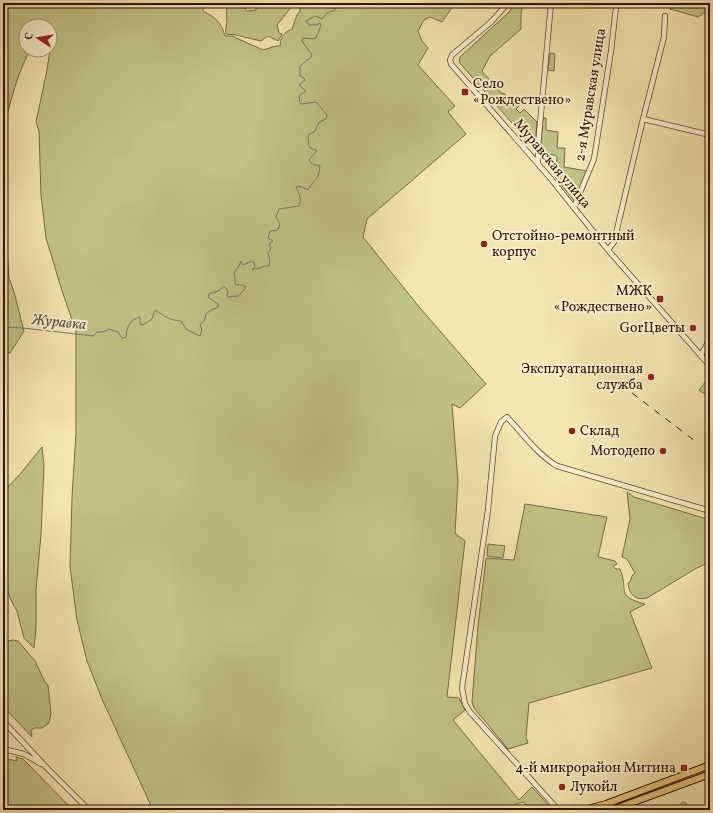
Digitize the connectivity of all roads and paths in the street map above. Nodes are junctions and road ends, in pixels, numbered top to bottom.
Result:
1 (508, 3) edge
2 (532, 3) edge
3 (616, 7) dead end
4 (666, 16) dead end
5 (643, 119) junction
6 (710, 135) edge
7 (539, 165) junction
8 (574, 207) junction
9 (608, 250) junction
10 (710, 335) edge
11 (701, 355) junction
12 (710, 366) edge
13 (710, 511) edge
14 (3, 721) edge
15 (23, 743) junction
16 (3, 749) edge
17 (18, 752) junction
18 (710, 765) edge
19 (47, 768) junction
20 (710, 774) edge
21 (89, 810) edge
22 (559, 810) edge
23 (586, 810) edge
24 (613, 810) edge

1 - 7 street, Муравская улица
2 - 7 street
3 - 8 street, 2-я Муравская улица
4 - 5 street
5 - 6 street
5 - 9 street
7 - 8 street, Муравская улица
8 - 9 street, Муравская улица
9 - 11 street, Муравская улица
10 - 11 street
11 - 12 street, Муравская улица
13 - 22 street
14 - 15 street
15 - 17 street
15 - 19 street
16 - 17 street
17 - 19 street
18 - 23 main road
19 - 21 street
20 - 24 main road

